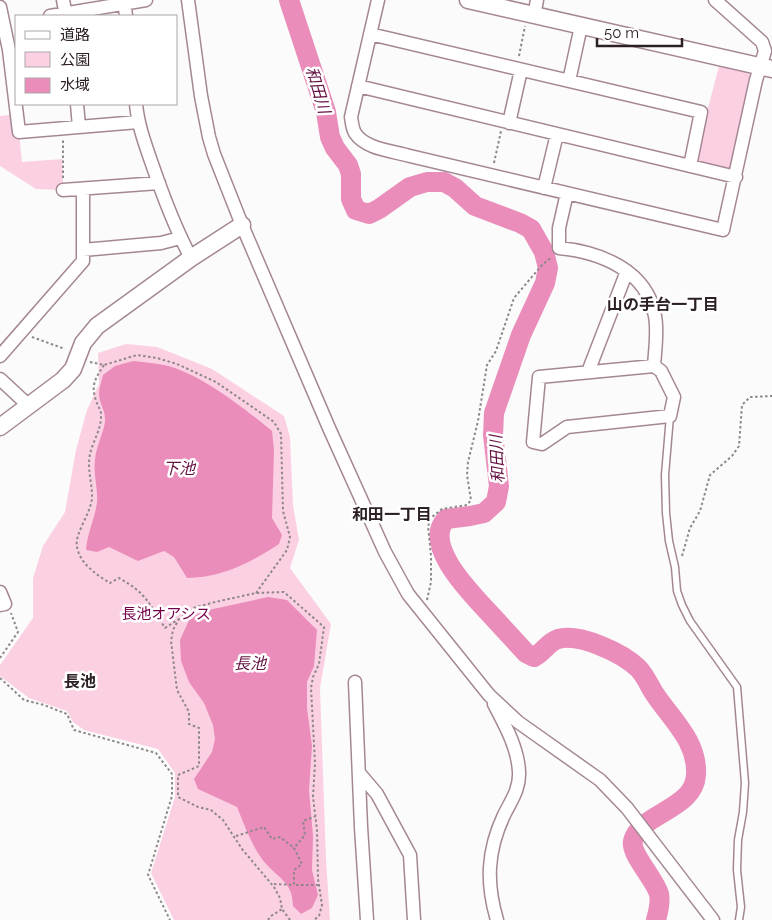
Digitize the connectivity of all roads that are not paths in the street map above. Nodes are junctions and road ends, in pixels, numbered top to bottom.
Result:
1 (63, 0) edge
2 (146, 0) edge
3 (188, 0) edge
4 (378, 0) edge
5 (468, 0) edge
6 (715, 0) edge
7 (125, 2) edge
8 (0, 7) edge
9 (533, 10) edge
10 (66, 15) edge
11 (126, 15) edge
12 (7, 24) edge
13 (581, 26) junction
14 (370, 34) junction
15 (766, 68) edge
16 (519, 69) junction
17 (569, 81) junction
18 (358, 86) junction
19 (15, 99) edge
20 (16, 105) edge
21 (77, 105) edge
22 (136, 105) edge
23 (138, 122) junction
24 (506, 122) junction
25 (79, 127) junction
26 (556, 134) junction
27 (690, 166) junction
28 (736, 177) junction
29 (159, 183) junction
30 (544, 188) junction
31 (63, 190) road end
32 (83, 190) junction
33 (567, 194) junction
34 (242, 225) junction
35 (180, 238) junction
36 (84, 250) junction
37 (191, 258) junction
38 (627, 271) junction
39 (0, 356) edge
40 (654, 366) junction
41 (588, 372) junction
42 (0, 379) edge
43 (29, 406) junction
44 (670, 416) junction
45 (0, 427) edge
46 (355, 682) dead end
47 (489, 695) junction
48 (360, 774) junction
49 (367, 920) edge
50 (414, 920) edge
51 (497, 920) edge
52 (712, 920) edge
53 (738, 920) edge

1 - 10 street
2 - 7 street
3 - 34 street
4 - 14 street
5 - 9 street
6 - 15 street
7 - 10 street
7 - 11 street
8 - 12 street
9 - 13 street
12 - 19 street
13 - 15 street
13 - 17 street
14 - 16 street
14 - 18 street
15 - 28 street
16 - 17 street
16 - 24 street
17 - 27 street
18 - 24 street
18 - 30 street
20 - 25 street
21 - 25 street
22 - 23 street
23 - 25 street
23 - 29 street
24 - 26 street
26 - 27 street
26 - 30 street
27 - 28 street
28 - 33 street
29 - 32 street
29 - 35 street
30 - 33 street
31 - 32 street
32 - 36 street
33 - 38 street
34 - 37 street
34 - 47 street
35 - 36 street
35 - 37 street
36 - 39 street
37 - 43 street
38 - 40 street
38 - 41 street
40 - 41 street
40 - 44 street
41 - 44 street
42 - 43 street
43 - 45 street
44 - 53 lane
46 - 48 street
47 - 51 street
47 - 52 street
48 - 49 street
48 - 50 street

